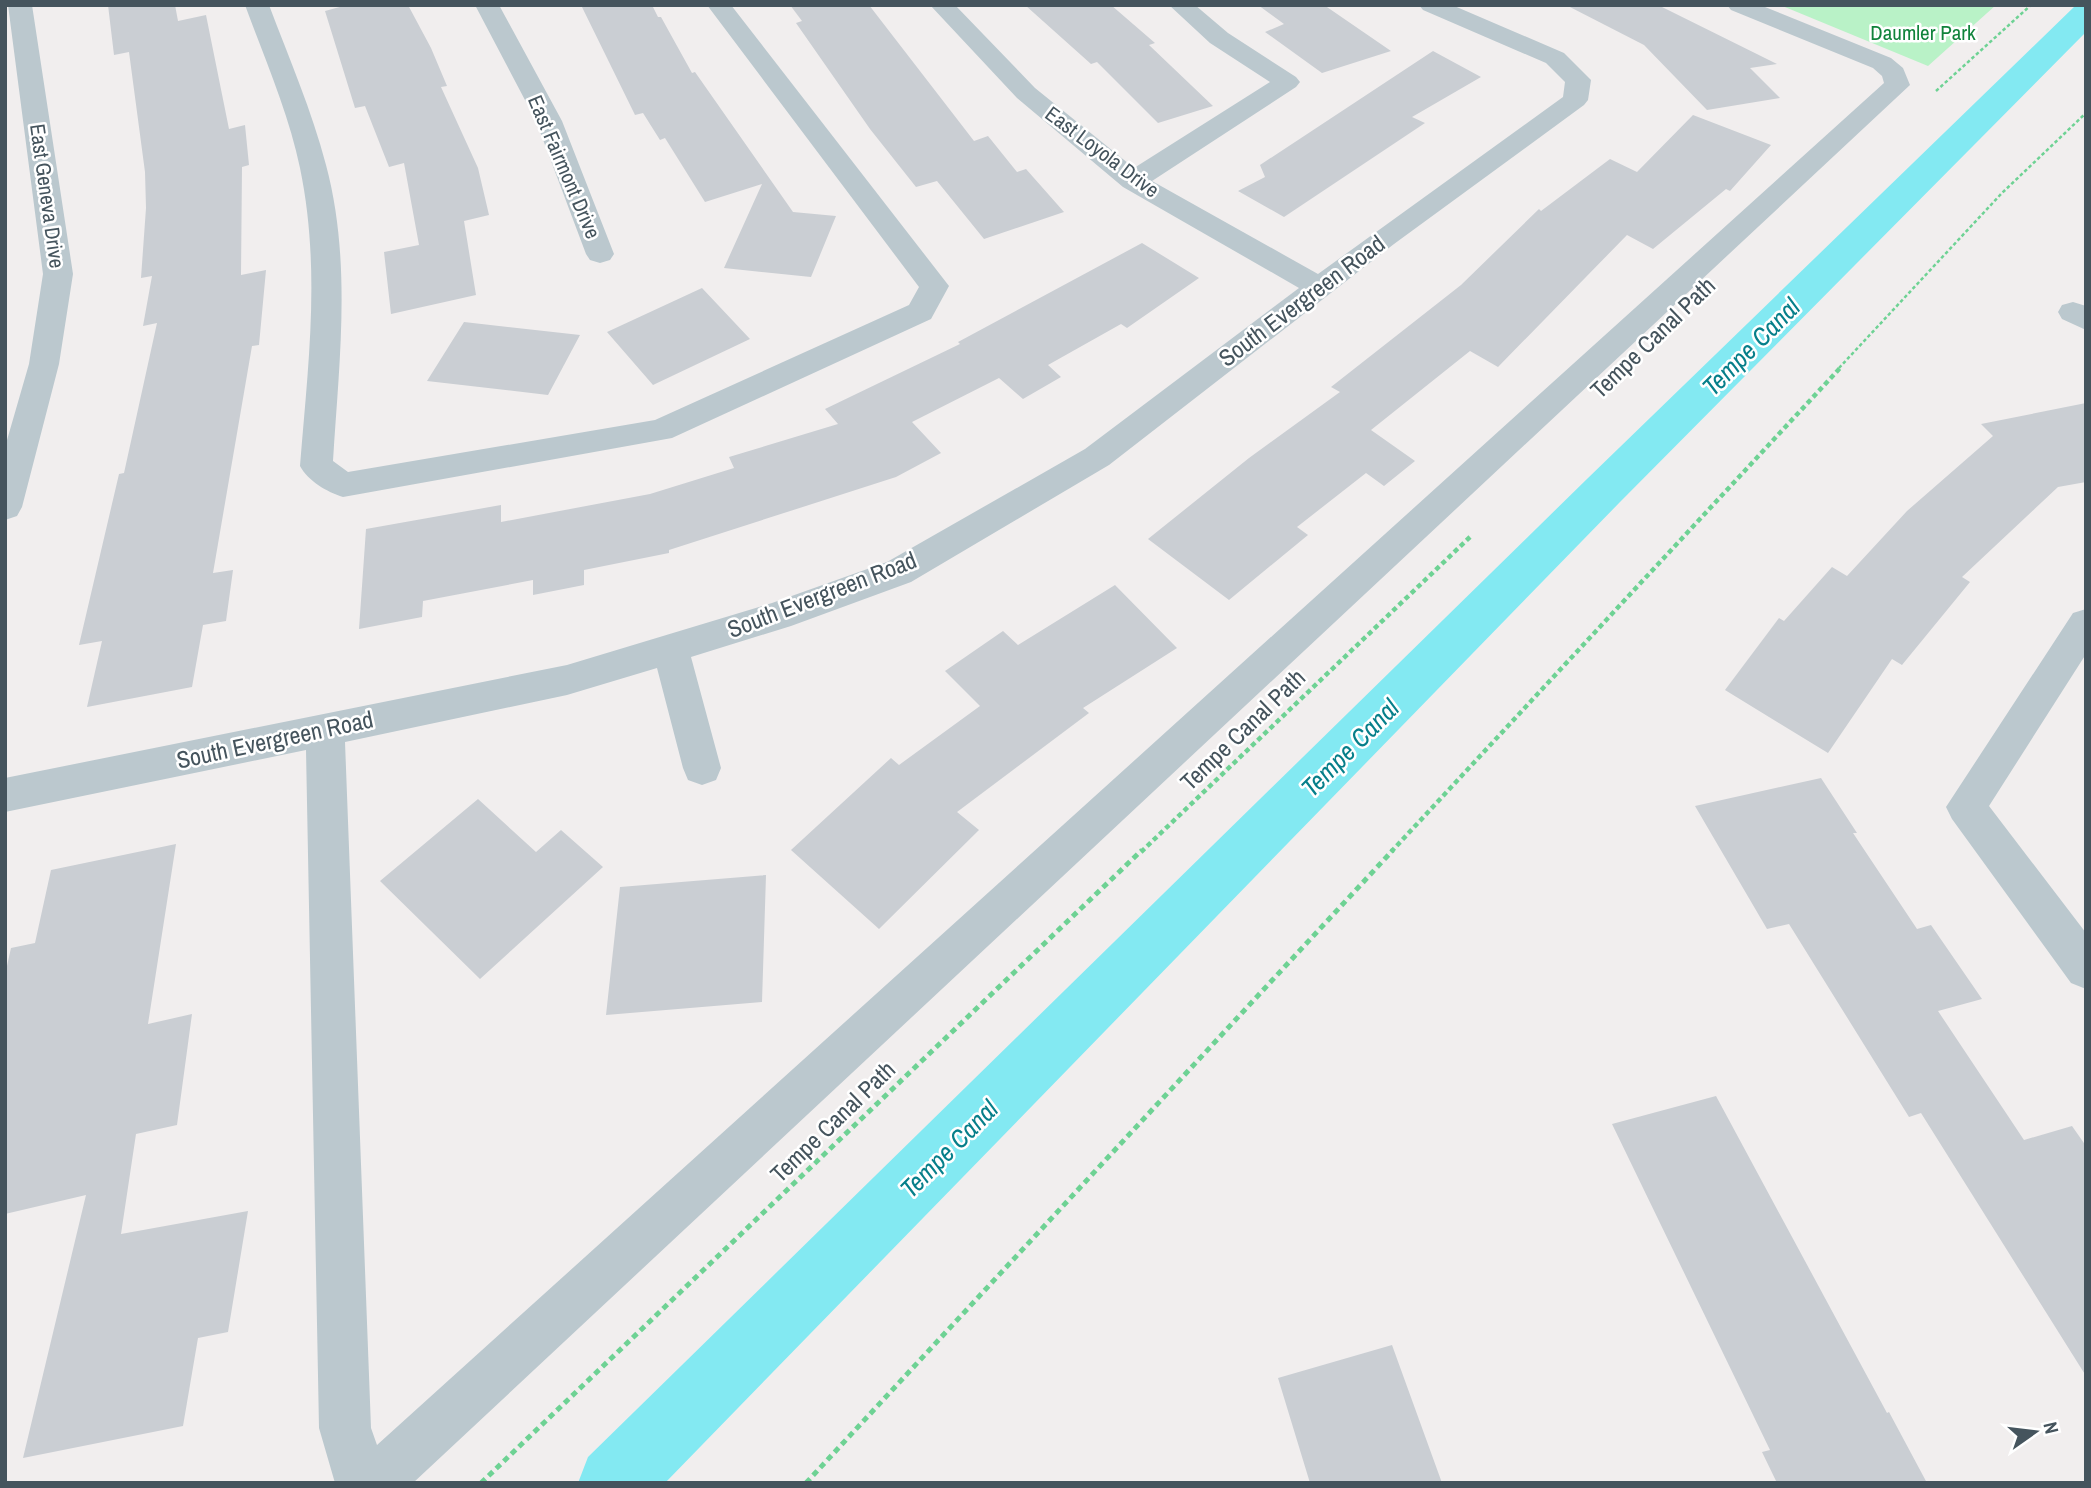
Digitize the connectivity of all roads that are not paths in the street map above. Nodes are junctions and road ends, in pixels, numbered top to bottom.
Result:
1 (20, 5) edge
2 (257, 5) edge
3 (487, 5) edge
4 (719, 5) edge
5 (942, 5) edge
6 (1181, 5) edge
7 (1430, 5) edge
8 (1739, 5) edge
9 (1133, 181) junction
10 (600, 254) dead end
11 (1321, 288) junction
12 (5, 507) edge
13 (2086, 623) edge
14 (670, 649) junction
15 (325, 730) junction
16 (702, 768) dead end
17 (5, 795) edge
18 (2086, 968) edge
19 (362, 1483) edge
20 (374, 1483) edge

1 - 12 street, East Geneva Drive
2 - 4 street
3 - 10 street, East Fairmont Drive
5 - 9 street, East Loyola Drive
6 - 9 street
7 - 11 street, South Evergreen Road
8 - 20 street
9 - 11 street, East Loyola Drive
11 - 14 street, South Evergreen Road
13 - 18 street
14 - 15 street, South Evergreen Road
14 - 16 street
15 - 17 street, South Evergreen Road
15 - 19 street

